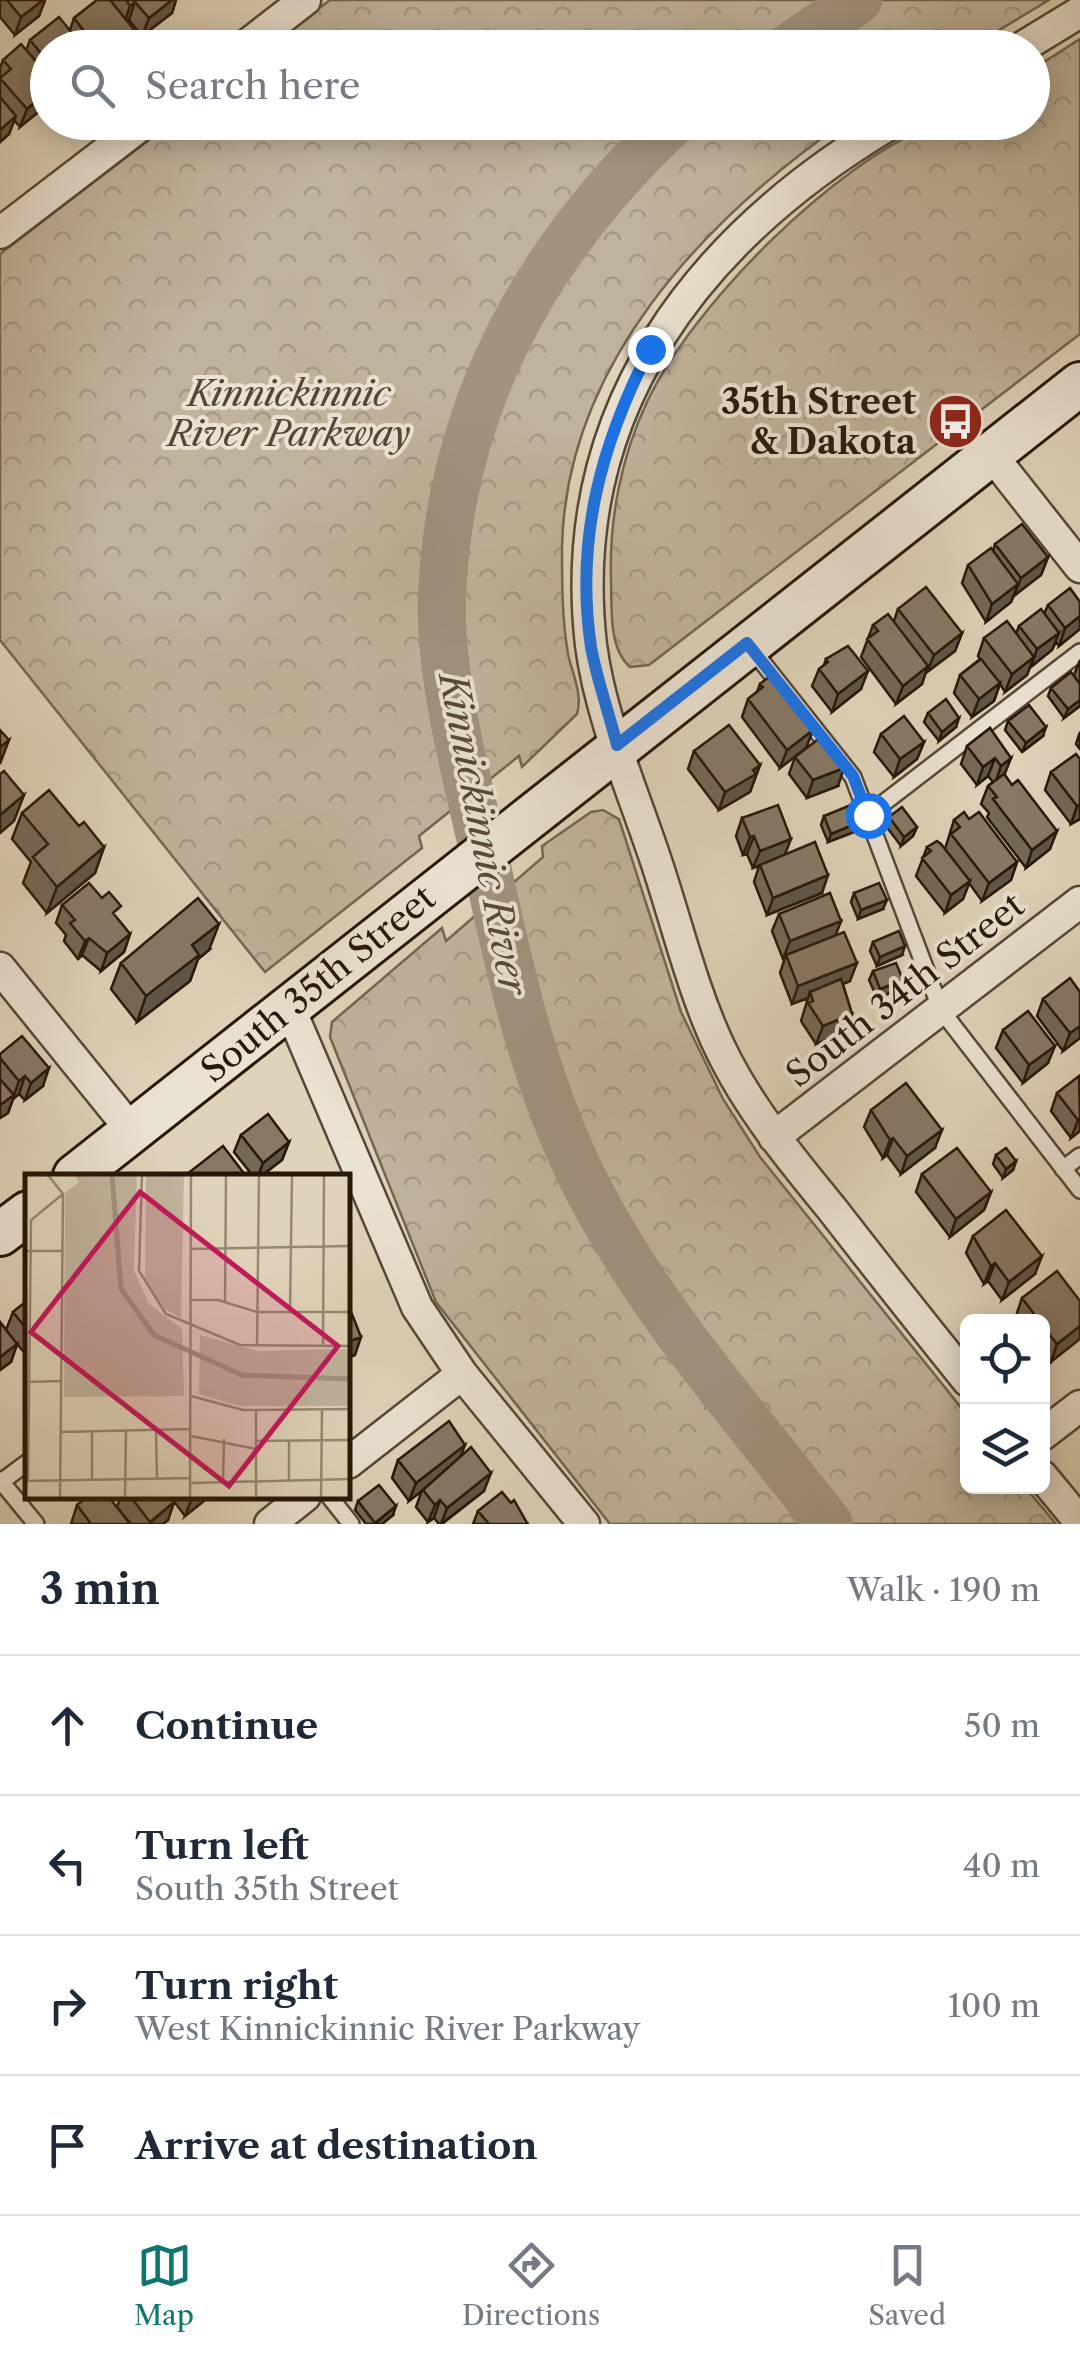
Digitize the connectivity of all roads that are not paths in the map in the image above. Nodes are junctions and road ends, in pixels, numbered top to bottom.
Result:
1 (305, 0) edge
2 (1080, 12) edge
3 (266, 30) edge
4 (1050, 30) edge
5 (122, 140) edge
6 (867, 140) edge
7 (0, 234) edge
8 (1080, 384) edge
9 (990, 454) junction
10 (1080, 567) edge
11 (747, 643) junction
12 (1080, 652) edge
13 (617, 745) junction
14 (868, 815) junction
15 (1080, 902) edge
16 (0, 968) edge
17 (290, 1009) junction
18 (941, 1010) junction
19 (774, 1137) junction
20 (1080, 1156) edge
21 (104, 1158) edge
22 (1063, 1169) junction
23 (1080, 1190) edge
24 (25, 1215) edge
25 (0, 1234) edge
26 (960, 1371) edge
27 (462, 1374) junction
28 (1080, 1406) edge
29 (1050, 1429) edge
30 (350, 1462) edge
31 (25, 1464) edge
32 (1, 1481) edge
33 (1050, 1486) edge
34 (331, 1499) edge
35 (1080, 1522) edge
36 (36, 1524) edge
37 (351, 1524) edge
38 (584, 1524) edge

1 - 3 street
2 - 4 street
5 - 7 street
6 - 13 street
8 - 9 main road, South 35th Street
9 - 10 street
9 - 11 main road, South 35th Street
11 - 13 main road, South 35th Street
11 - 14 lane
12 - 14 lane
13 - 17 main road, South 35th Street
13 - 19 street
14 - 18 lane
15 - 18 street, South 34th Street
16 - 21 street
17 - 21 main road, South 35th Street
17 - 27 street
18 - 19 street, South 34th Street
18 - 22 lane
19 - 26 street
20 - 22 lane
22 - 23 lane
24 - 25 main road
27 - 30 street
27 - 38 street
28 - 29 street
31 - 32 lane
32 - 36 lane
33 - 35 street
34 - 37 lane

